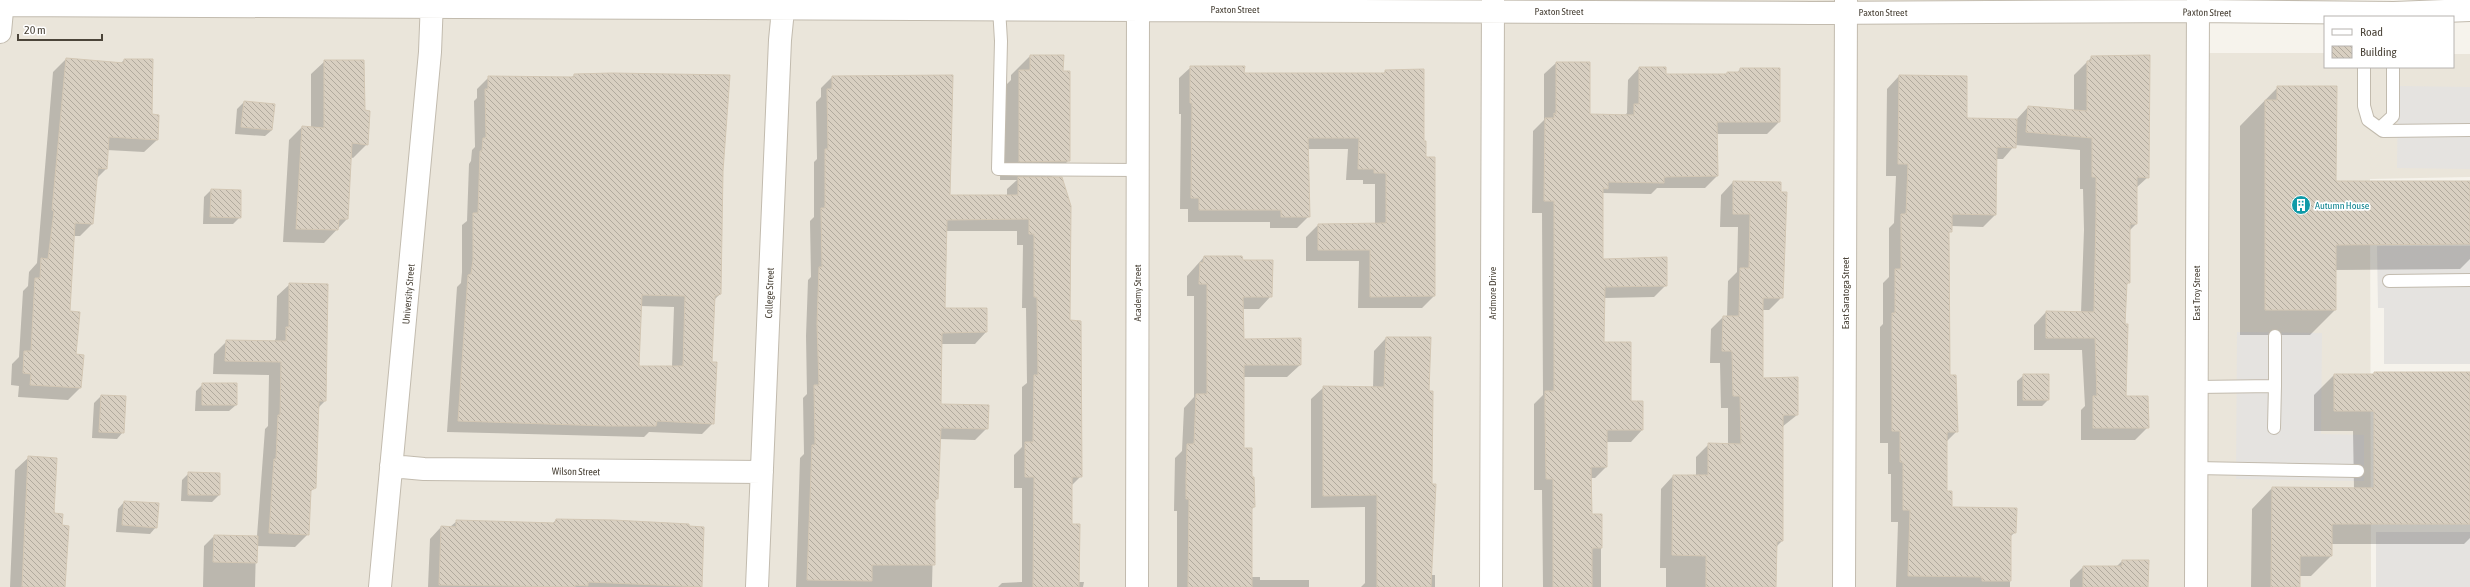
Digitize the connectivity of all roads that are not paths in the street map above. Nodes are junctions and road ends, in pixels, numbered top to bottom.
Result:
1 (432, 3) edge
2 (2, 4) edge
3 (784, 4) edge
4 (1138, 4) edge
5 (1493, 5) edge
6 (2198, 5) edge
7 (1846, 6) edge
8 (2278, 6) edge
9 (2342, 6) edge
10 (999, 8) junction
11 (2367, 10) edge
12 (2470, 10) edge
13 (2394, 15) edge
14 (0, 32) edge
15 (2364, 68) edge
16 (2393, 68) edge
17 (2380, 128) junction
18 (2470, 130) edge
19 (1138, 170) junction
20 (2389, 280) dead end
21 (2470, 280) edge
22 (2275, 336) dead end
23 (2275, 386) junction
24 (2196, 387) junction
25 (2274, 428) dead end
26 (391, 466) junction
27 (2196, 468) junction
28 (2358, 471) dead end
29 (762, 472) junction
30 (380, 587) edge
31 (757, 587) edge
32 (1137, 587) edge
33 (1491, 587) edge
34 (1844, 587) edge
35 (2196, 587) edge

1 - 2 street, Paxton Street
1 - 3 street, Paxton Street
1 - 26 street, University Street
2 - 14 street
3 - 10 street, Paxton Street
3 - 29 street, College Street
4 - 5 street, Paxton Street
4 - 10 street, Paxton Street
4 - 19 street, Academy Street
5 - 7 street, Paxton Street
5 - 33 street, Ardmore Drive
6 - 7 street, Paxton Street
6 - 8 street, Paxton Street
6 - 24 street, East Troy Street
7 - 34 street, East Saratoga Street
8 - 9 street, Paxton Street
9 - 11 street, Paxton Street
10 - 19 lane
11 - 13 street, Paxton Street
12 - 13 street, Paxton Street
15 - 17 lane
16 - 17 lane
17 - 18 lane
19 - 32 street, Academy Street
20 - 21 lane
22 - 23 lane
23 - 24 lane
23 - 25 lane
24 - 27 street, East Troy Street
26 - 29 street, Wilson Street
26 - 30 street, University Street
27 - 28 lane
27 - 35 street, East Troy Street
29 - 31 street, College Street

